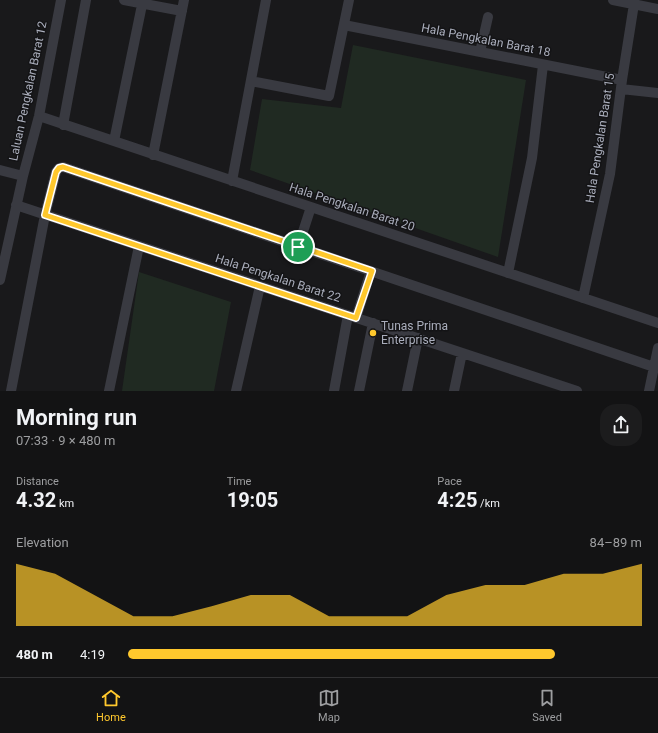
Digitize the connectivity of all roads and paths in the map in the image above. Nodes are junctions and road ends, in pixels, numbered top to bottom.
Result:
1 (61, 0) edge
2 (86, 0) edge
3 (124, 0) edge
4 (184, 0) edge
5 (266, 0) edge
6 (349, 0) edge
7 (613, 0) edge
8 (142, 2) edge
9 (634, 4) junction
10 (658, 9) edge
11 (182, 11) junction
12 (488, 17) dead end
13 (344, 25) junction
14 (480, 52) junction
15 (543, 64) junction
16 (251, 81) junction
17 (621, 85) junction
18 (658, 93) edge
19 (39, 116) junction
20 (63, 124) junction
21 (114, 141) junction
22 (153, 154) junction
23 (0, 170) edge
24 (23, 176) junction
25 (232, 181) junction
26 (16, 205) junction
27 (311, 207) junction
28 (45, 215) junction
29 (139, 246) junction
30 (298, 247) junction
31 (372, 271) junction
32 (508, 273) junction
33 (0, 280) edge
34 (260, 286) junction
35 (583, 298) junction
36 (352, 317) junction
37 (372, 323) junction
38 (658, 323) edge
39 (418, 338) junction
40 (658, 348) edge
41 (462, 353) junction
42 (654, 367) junction
43 (555, 388) edge
44 (14, 390) edge
45 (109, 391) edge
46 (236, 391) edge
47 (334, 391) edge
48 (359, 391) edge
49 (407, 391) edge
50 (454, 391) edge
51 (577, 391) edge
52 (649, 391) edge

1 - 19 street, Laluan Pengkalan Barat 12
2 - 20 street
3 - 8 street
4 - 11 street
5 - 16 street
6 - 13 street
7 - 9 street
8 - 11 street
8 - 21 street
9 - 10 street
9 - 17 street, Hala Pengkalan Barat 15
11 - 22 street
12 - 14 street
13 - 14 street, Hala Pengkalan Barat 18
13 - 16 street
14 - 15 street, Hala Pengkalan Barat 18
15 - 17 street, Hala Pengkalan Barat 18
15 - 32 street
16 - 25 street
17 - 18 street, Hala Pengkalan Barat 18
17 - 35 street, Hala Pengkalan Barat 15
19 - 20 street, Hala Pengkalan Barat 20
19 - 24 street, Laluan Pengkalan Barat 12
20 - 21 street, Hala Pengkalan Barat 20
21 - 22 street, Hala Pengkalan Barat 20
22 - 25 street, Hala Pengkalan Barat 20
23 - 24 street
24 - 26 street, Laluan Pengkalan Barat 12
25 - 27 street, Hala Pengkalan Barat 20
26 - 28 street, Hala Pengkalan Barat 22
26 - 33 street, Laluan Pengkalan Barat 12
27 - 30 street
27 - 32 street, Hala Pengkalan Barat 20
28 - 29 street, Hala Pengkalan Barat 22
28 - 30 street
28 - 44 street
29 - 34 street, Hala Pengkalan Barat 22
29 - 45 street
30 - 31 street
31 - 36 street
31 - 42 street
32 - 35 street, Hala Pengkalan Barat 20
34 - 36 street, Hala Pengkalan Barat 22
34 - 46 street
35 - 38 street, Hala Pengkalan Barat 20
36 - 37 street, Hala Pengkalan Barat 22
36 - 47 street
37 - 39 street, Hala Pengkalan Barat 22
37 - 48 street
39 - 41 street, Hala Pengkalan Barat 22
39 - 49 street
40 - 42 street
41 - 43 street, Hala Pengkalan Barat 22
41 - 50 street
42 - 52 street
43 - 51 street, Hala Pengkalan Barat 22

